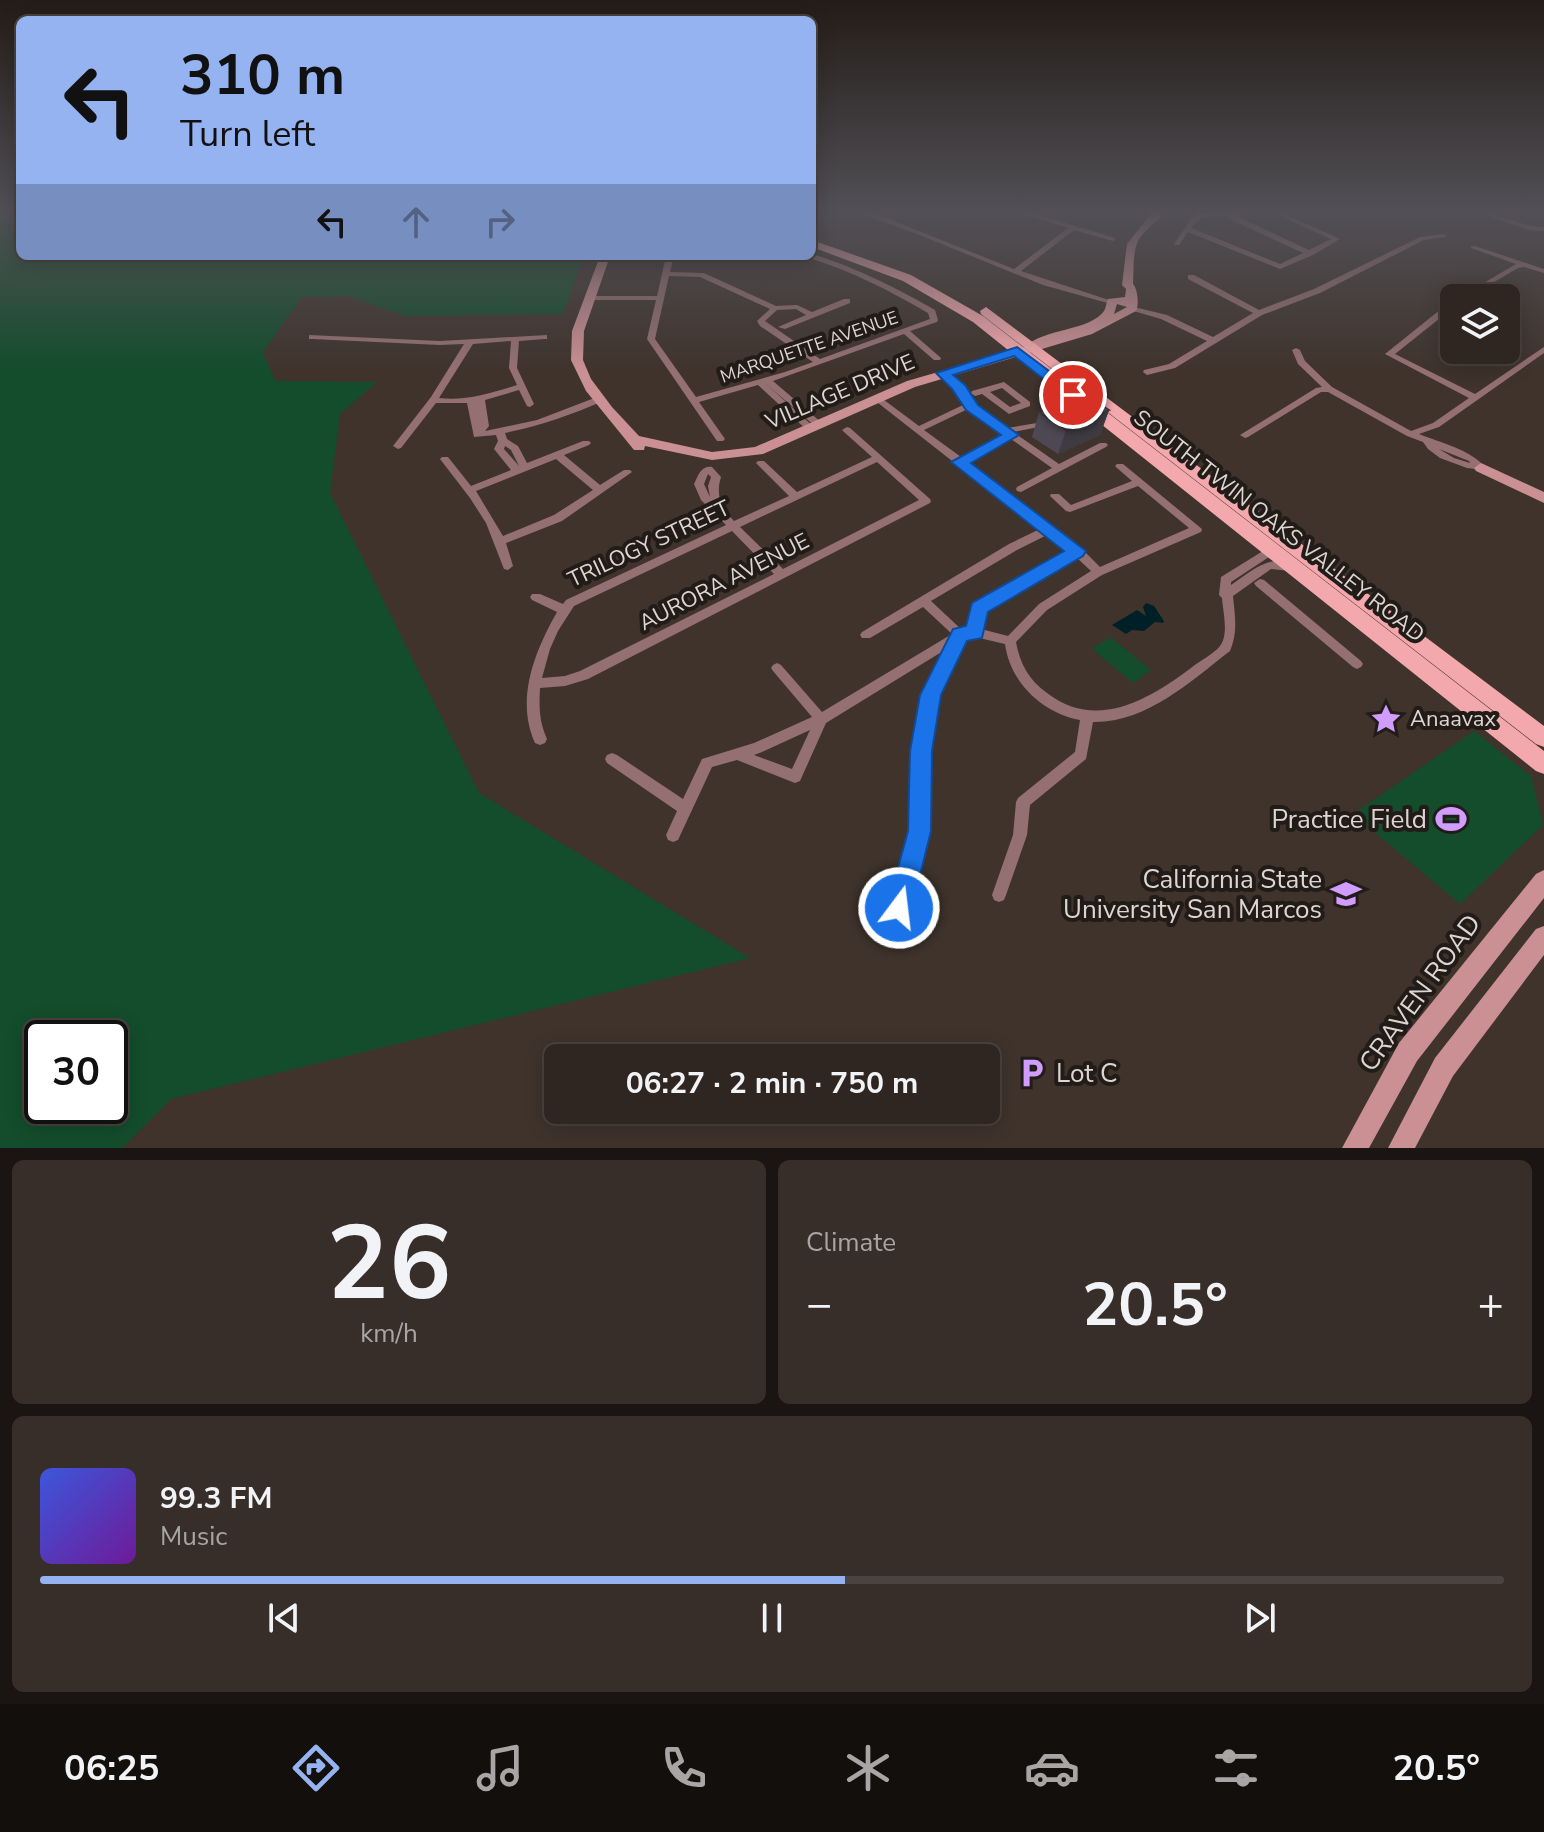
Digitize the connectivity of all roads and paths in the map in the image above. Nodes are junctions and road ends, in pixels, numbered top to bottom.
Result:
1 (602, 264) edge
2 (669, 264) edge
3 (838, 264) edge
4 (872, 264) edge
5 (897, 264) edge
6 (996, 264) edge
7 (1026, 264) edge
8 (1130, 264) edge
9 (1371, 264) edge
10 (1520, 264) edge
11 (1524, 265) junction
12 (1544, 271) edge
13 (1015, 272) junction
14 (667, 274) junction
15 (1191, 277) dead end
16 (1486, 284) edge
17 (1127, 285) junction
18 (592, 295) junction
19 (660, 296) junction
20 (847, 301) dead end
21 (1113, 304) junction
22 (775, 308) junction
23 (1130, 308) junction
24 (1259, 313) junction
25 (1440, 314) edge
26 (812, 315) junction
27 (782, 327) dead end
28 (905, 331) junction
29 (312, 337) dead end
30 (544, 337) dead end
31 (1212, 340) junction
32 (515, 341) junction
33 (469, 343) junction
34 (1024, 349) junction
35 (1544, 349) edge
36 (1296, 350) dead end
37 (937, 358) dead end
38 (818, 362) junction
39 (946, 372) junction
40 (1147, 372) dead end
41 (764, 382) junction
42 (520, 387) junction
43 (1329, 389) junction
44 (974, 396) junction
45 (1472, 396) junction
46 (600, 399) junction
47 (877, 399) junction
48 (434, 400) junction
49 (475, 400) junction
50 (693, 401) junction
51 (530, 404) dead end
52 (1046, 423) edge
53 (815, 427) junction
54 (847, 430) dead end
55 (917, 430) junction
56 (1008, 433) junction
57 (1410, 434) junction
58 (1245, 435) dead end
59 (501, 436) junction
60 (720, 439) dead end
61 (586, 443) dead end
62 (1103, 445) dead end
63 (398, 446) dead end
64 (517, 454) junction
65 (557, 454) junction
66 (505, 458) junction
67 (878, 458) junction
68 (445, 459) dead end
69 (959, 462) junction
70 (710, 463) junction
71 (761, 463) dead end
72 (1120, 466) dead end
73 (520, 468) junction
74 (1481, 468) joint
75 (1059, 469) junction
76 (627, 472) dead end
77 (1140, 482) junction
78 (713, 486) junction
79 (701, 488) junction
80 (1021, 489) dead end
81 (470, 490) junction
82 (599, 490) junction
83 (1055, 496) dead end
84 (796, 497) junction
85 (1544, 498) edge
86 (717, 508) junction
87 (734, 526) junction
88 (1050, 529) junction
89 (502, 541) junction
90 (1271, 550) junction
91 (1077, 551) junction
92 (508, 566) dead end
93 (1294, 568) junction
94 (1098, 572) junction
95 (782, 575) junction
96 (1260, 583) dead end
97 (1349, 589) junction
98 (1225, 595) junction
99 (536, 597) dead end
100 (925, 602) junction
101 (564, 610) junction
102 (975, 632) junction
103 (866, 635) dead end
104 (960, 635) junction
105 (1010, 641) junction
106 (1357, 664) dead end
107 (777, 668) dead end
108 (536, 683) junction
109 (1087, 718) junction
110 (821, 719) junction
111 (1544, 738) edge
112 (540, 739) dead end
113 (737, 754) junction
114 (612, 759) dead end
115 (1544, 764) edge
116 (685, 808) junction
117 (673, 835) dead end
118 (1544, 881) edge
119 (999, 895) dead end
120 (899, 908) dead end
121 (1544, 937) edge
122 (1355, 1148) edge
123 (1401, 1148) edge

1 - 18 street, VILLAGE DRIVE
2 - 14 street
3 - 28 street, MARQUETTE AVENUE
4 - 34 main road, SOUTH TWIN OAKS VALLEY ROAD
5 - 34 main road, SOUTH TWIN OAKS VALLEY ROAD
6 - 13 street
7 - 13 street
8 - 17 street, VILLAGE DRIVE
9 - 24 street
10 - 11 street
11 - 12 street
11 - 16 street
13 - 21 street
14 - 19 street
14 - 22 street
15 - 24 street
17 - 21 street, VILLAGE DRIVE
17 - 23 street, VILLAGE DRIVE
18 - 19 street
18 - 46 street, VILLAGE DRIVE
19 - 50 street
20 - 26 street
21 - 23 street
21 - 34 street, VILLAGE DRIVE
22 - 26 street
22 - 38 street
23 - 31 street
23 - 34 street, VILLAGE DRIVE
24 - 31 street
25 - 45 street
26 - 27 street
28 - 37 street
28 - 38 street, MARQUETTE AVENUE
29 - 33 street
30 - 32 street
31 - 40 street
32 - 33 street
32 - 42 street
33 - 48 street
34 - 39 street, VILLAGE DRIVE
34 - 90 main road, SOUTH TWIN OAKS VALLEY ROAD
34 - 97 main road, SOUTH TWIN OAKS VALLEY ROAD
35 - 45 street
36 - 43 street
38 - 41 street, MARQUETTE AVENUE
39 - 44 street
39 - 47 street, VILLAGE DRIVE
41 - 50 street, MARQUETTE AVENUE
41 - 53 street
42 - 49 street
42 - 51 street
43 - 57 street
43 - 58 street
44 - 55 street
44 - 56 street
45 - 57 street
46 - 59 street
46 - 70 street, VILLAGE DRIVE
47 - 53 street, VILLAGE DRIVE
47 - 55 street
48 - 49 street
48 - 63 street
49 - 59 street
50 - 60 street
52 - 56 street
53 - 70 street, VILLAGE DRIVE
54 - 67 street
55 - 69 street
56 - 69 street
56 - 75 street
57 - 74 street
59 - 64 street
59 - 66 street
61 - 65 street
62 - 75 street
64 - 66 street
64 - 73 street
65 - 73 street
65 - 82 street
66 - 73 street
67 - 84 street, TRILOGY STREET
67 - 95 street, AURORA AVENUE
68 - 81 street
69 - 88 street
70 - 78 street
70 - 79 street
71 - 84 street
72 - 77 street
73 - 81 street
74 - 85 street
75 - 80 street
76 - 82 street
77 - 83 street
77 - 94 street
78 - 79 street
78 - 86 street
79 - 86 street
81 - 89 street
82 - 89 street
84 - 87 street, TRILOGY STREET
86 - 87 street
87 - 95 street
87 - 101 street, TRILOGY STREET
88 - 91 street
88 - 100 street
89 - 92 street
90 - 93 main road, SOUTH TWIN OAKS VALLEY ROAD
90 - 97 main road
90 - 98 street
91 - 94 street
91 - 102 street
93 - 98 street
93 - 115 main road, SOUTH TWIN OAKS VALLEY ROAD
94 - 105 street
95 - 108 street, AURORA AVENUE
96 - 106 street
97 - 111 main road, SOUTH TWIN OAKS VALLEY ROAD
98 - 109 street
99 - 101 street
100 - 103 street
100 - 104 street
101 - 108 street, TRILOGY STREET
102 - 104 street
102 - 105 street
104 - 110 street
104 - 120 street
105 - 109 street
107 - 110 street
108 - 112 street, TRILOGY STREET
109 - 119 street
110 - 113 street
110 - 113 street
113 - 116 street
114 - 116 street
116 - 117 street
118 - 122 street, CRAVEN ROAD
121 - 123 street

